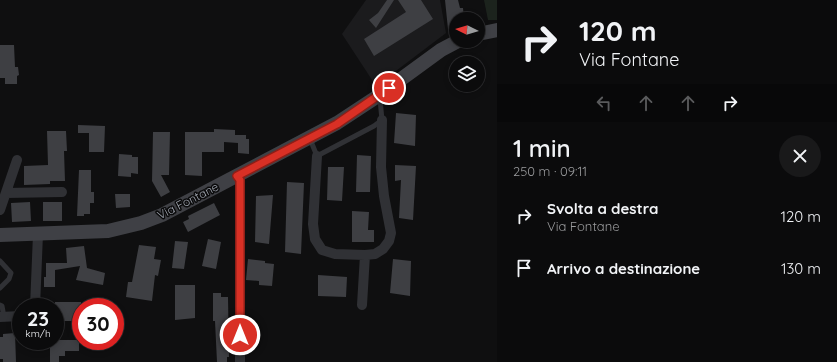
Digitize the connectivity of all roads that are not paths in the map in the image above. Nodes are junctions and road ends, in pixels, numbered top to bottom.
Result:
1 (497, 30) edge
2 (485, 33) edge
3 (449, 46) edge
4 (378, 96) junction
5 (382, 120) junction
6 (309, 138) junction
7 (317, 156) junction
8 (17, 160) dead end
9 (237, 176) junction
10 (62, 192) dead end
11 (6, 193) junction
12 (0, 210) edge
13 (38, 234) junction
14 (0, 235) edge
15 (365, 255) junction
16 (0, 261) edge
17 (0, 288) edge
18 (35, 298) edge
19 (0, 305) edge
20 (362, 305) dead end
21 (12, 316) edge
22 (2, 317) edge
23 (240, 362) edge

1 - 2 street
3 - 4 street, Via Fontane
4 - 5 lane
4 - 6 street, Via Fontane
5 - 7 lane
5 - 15 street
6 - 7 lane
6 - 9 street, Via Fontane
7 - 15 street
8 - 11 street
9 - 13 street, Via Fontane
9 - 23 street
10 - 11 street
11 - 12 street
13 - 14 street, Via Fontane
13 - 18 street
15 - 20 street
16 - 17 lane
19 - 22 lane
21 - 22 street

